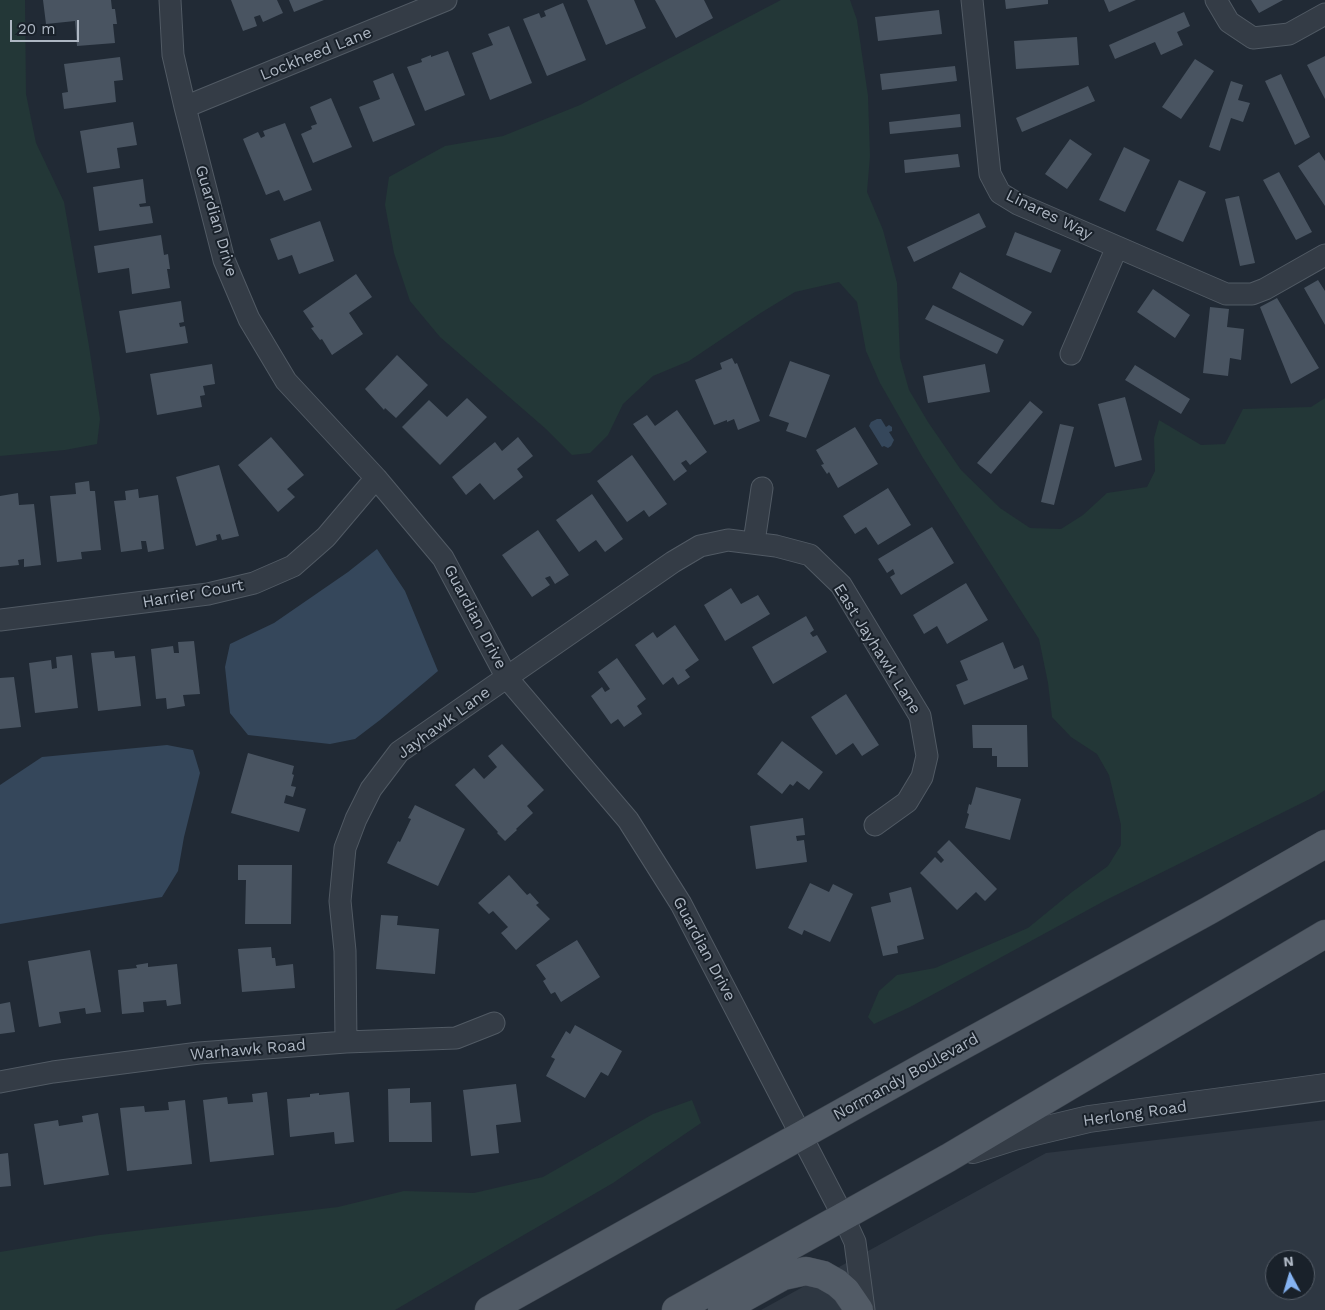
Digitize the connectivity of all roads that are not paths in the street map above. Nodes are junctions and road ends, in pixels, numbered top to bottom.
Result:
1 (170, 0) edge
2 (446, 0) edge
3 (972, 0) edge
4 (1216, 0) edge
5 (1325, 14) edge
6 (185, 107) junction
7 (1117, 248) junction
8 (1325, 255) edge
9 (1071, 354) dead end
10 (376, 478) junction
11 (762, 488) dead end
12 (754, 542) junction
13 (776, 546) joint
14 (0, 620) edge
15 (507, 678) junction
16 (875, 825) dead end
17 (1324, 846) edge
18 (1325, 934) edge
19 (494, 1023) dead end
20 (346, 1042) junction
21 (0, 1082) edge
22 (1325, 1088) edge
23 (802, 1135) junction
24 (948, 1158) junction
25 (843, 1216) junction
26 (489, 1310) edge
27 (676, 1310) edge
28 (722, 1310) edge
29 (859, 1310) edge
30 (864, 1310) edge

1 - 6 street, Guardian Drive
2 - 6 street, Lockheed Lane
3 - 7 street, Linares Way
4 - 5 street
6 - 10 street, Guardian Drive
7 - 8 street, Linares Way
7 - 9 street
10 - 14 street, Harrier Court
10 - 15 street, Guardian Drive
11 - 12 street
12 - 13 street, Jayhawk Lane
12 - 15 street, Jayhawk Lane
13 - 16 street, East Jayhawk Lane
15 - 20 street, Jayhawk Lane
15 - 23 street, Guardian Drive
17 - 23 main road, Normandy Boulevard
18 - 24 main road
19 - 20 street, Warhawk Road
20 - 21 street, Warhawk Road
22 - 24 street, Herlong Road
23 - 25 street, Guardian Drive
23 - 26 main road, Normandy Boulevard
24 - 25 main road
25 - 27 main road
25 - 30 street, Guardian Drive
28 - 29 main road

